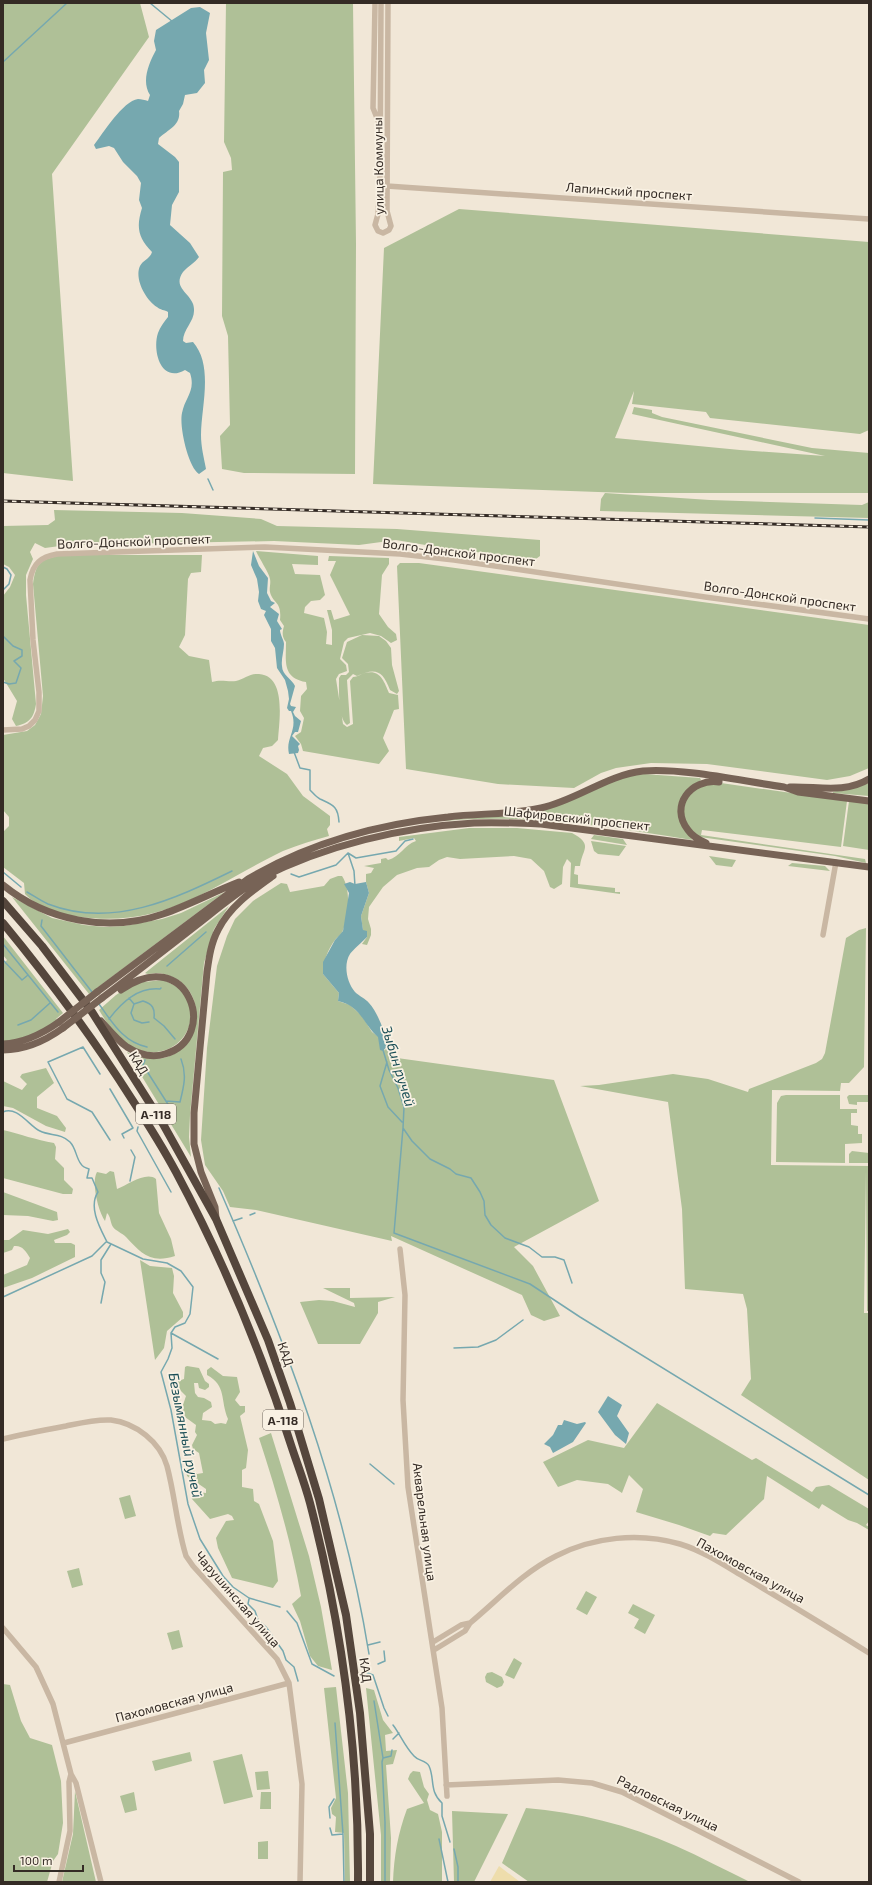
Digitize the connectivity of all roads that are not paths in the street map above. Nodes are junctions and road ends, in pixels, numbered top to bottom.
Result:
1 (375, 3) edge
2 (381, 3) edge
3 (388, 3) edge
4 (380, 126) junction
5 (387, 186) junction
6 (869, 219) edge
7 (869, 619) edge
8 (3, 730) edge
9 (869, 779) edge
10 (735, 780) junction
11 (784, 787) junction
12 (869, 801) edge
13 (709, 845) junction
14 (836, 862) junction
15 (286, 867) junction
16 (869, 867) edge
17 (248, 879) junction
18 (3, 884) edge
19 (3, 901) edge
20 (3, 923) edge
21 (3, 928) edge
22 (823, 935) dead end
23 (15, 938) junction
24 (101, 997) junction
25 (92, 1012) junction
26 (61, 1025) junction
27 (3, 1044) edge
28 (3, 1050) edge
29 (216, 1219) junction
30 (400, 1249) dead end
31 (3, 1439) edge
32 (470, 1623) junction
33 (3, 1628) edge
34 (433, 1642) junction
35 (434, 1650) junction
36 (869, 1653) edge
37 (289, 1683) junction
38 (64, 1743) junction
39 (71, 1774) junction
40 (446, 1785) junction
41 (447, 1796) dead end
42 (59, 1882) edge
43 (101, 1882) edge
44 (300, 1882) edge
45 (358, 1882) edge
46 (370, 1882) edge
47 (799, 1882) edge

1 - 4 street
2 - 4 street, улица Коммуны
3 - 5 street, улица Коммуны
4 - 5 street, улица Коммуны
5 - 6 street, Лапинский проспект
7 - 8 street, Волго-Донской проспект
9 - 11 main road
10 - 11 main road
10 - 13 main road
10 - 17 main road
11 - 12 main road
13 - 14 main road, Шафировский проспект
13 - 15 main road, Шафировский проспект
14 - 16 main road, Шафировский проспект
14 - 22 street
15 - 24 main road
15 - 29 main road
17 - 18 main road
17 - 24 main road
19 - 25 highway, КАД / А-118
20 - 23 highway, КАД / А-118
21 - 23 main road
23 - 45 highway, КАД / А-118
24 - 25 main road
24 - 26 main road, bridge
24 - 26 main road, bridge
25 - 29 highway, КАД / А-118
26 - 27 main road
26 - 28 main road
29 - 46 highway, КАД / А-118
30 - 34 street, Акварельная улица
31 - 37 street, Чарушинская улица
32 - 34 street, Пахомовская улица
32 - 35 street, Пахомовская улица
32 - 36 street, Пахомовская улица
33 - 38 street
34 - 35 street, Акварельная улица
35 - 40 street, Акварельная улица
37 - 38 street, Пахомовская улица
37 - 44 street, Чарушинская улица
38 - 39 street
39 - 42 street
39 - 43 street
40 - 41 street, Акварельная улица
40 - 47 street, Радловская улица

